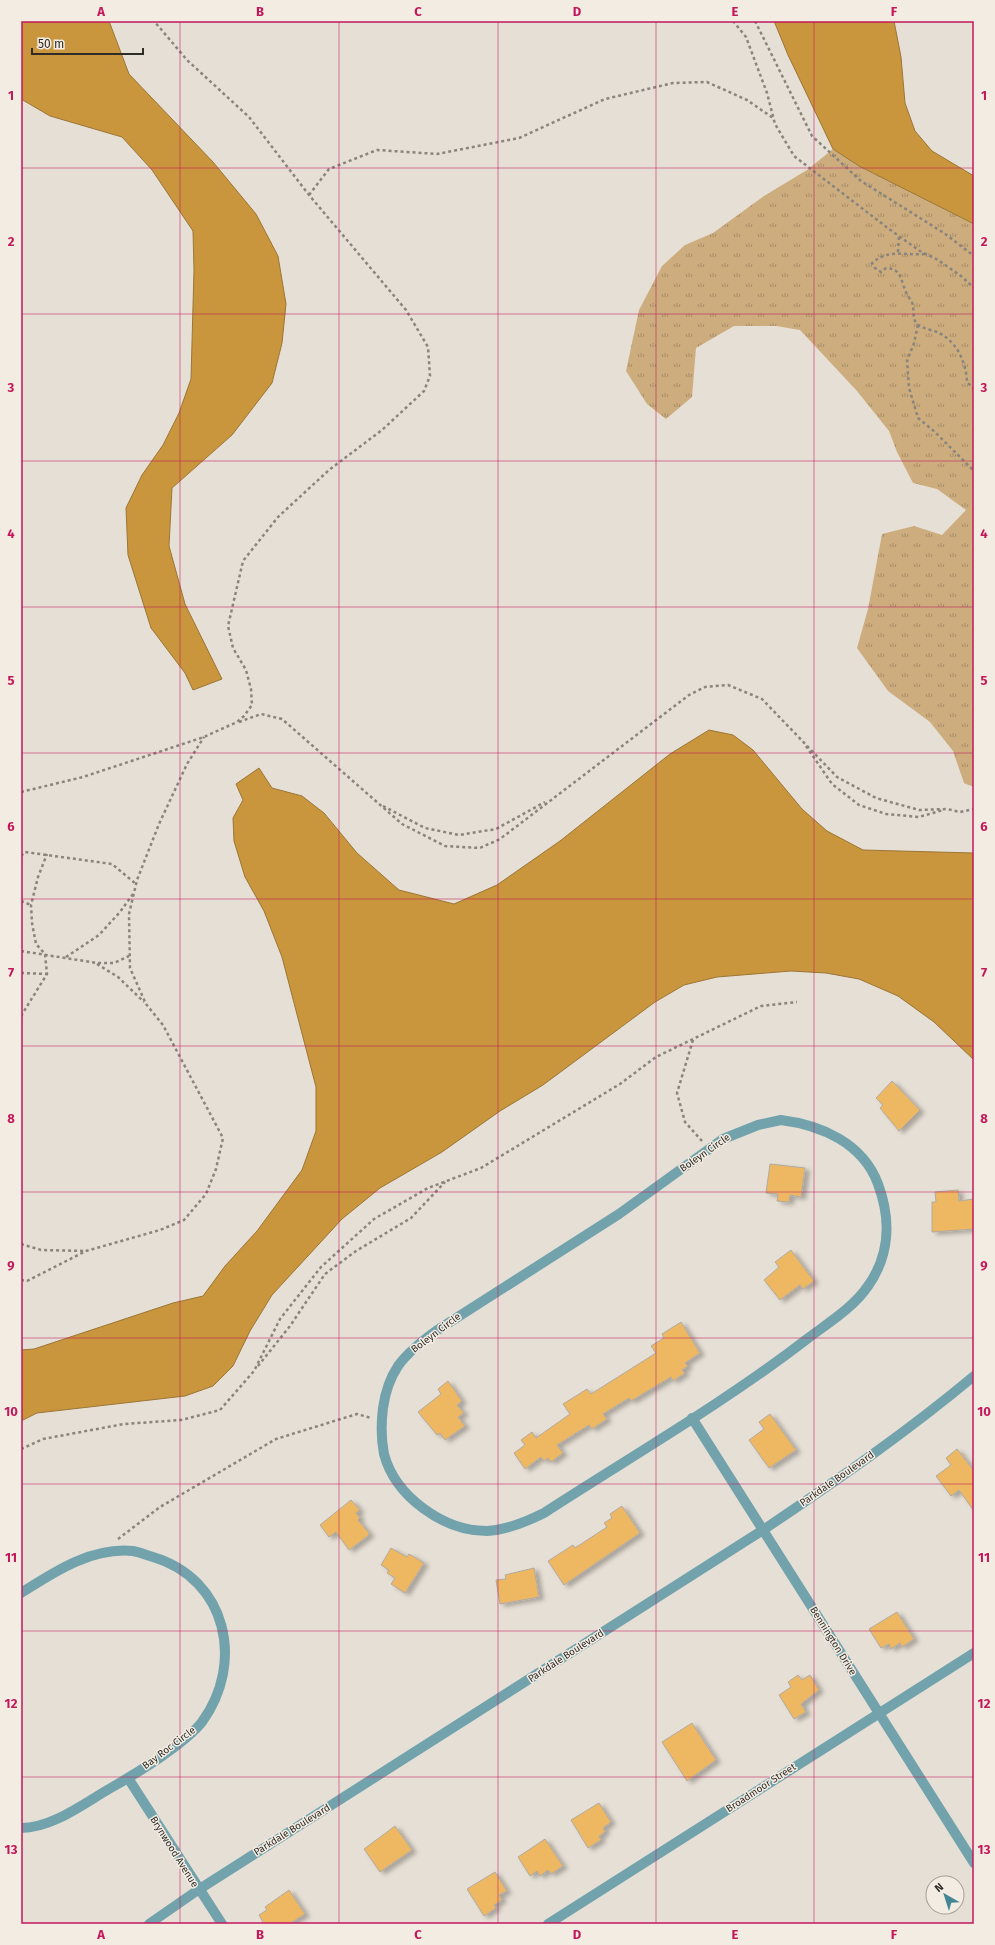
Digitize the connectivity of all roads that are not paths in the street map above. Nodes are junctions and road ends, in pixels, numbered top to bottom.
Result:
1 (974, 1376) edge
2 (692, 1418) junction
3 (763, 1530) junction
4 (21, 1593) edge
5 (974, 1653) edge
6 (878, 1713) junction
7 (128, 1778) junction
8 (21, 1828) edge
9 (974, 1863) edge
10 (198, 1890) junction
11 (149, 1924) edge
12 (222, 1924) edge
13 (548, 1924) edge

1 - 3 street, Parkdale Boulevard
2 - 2 street, Boleyn Circle
2 - 3 street, Bennington Drive
3 - 6 street, Bennington Drive
3 - 10 street, Parkdale Boulevard
4 - 7 street, Bay Roc Circle
5 - 6 street, Broadmoor Street
6 - 9 street, Bennington Drive
6 - 13 street, Broadmoor Street
7 - 8 street, Bay Roc Circle
7 - 10 street, Brynwood Avenue
10 - 11 street, Parkdale Boulevard
10 - 12 street, Brynwood Avenue

